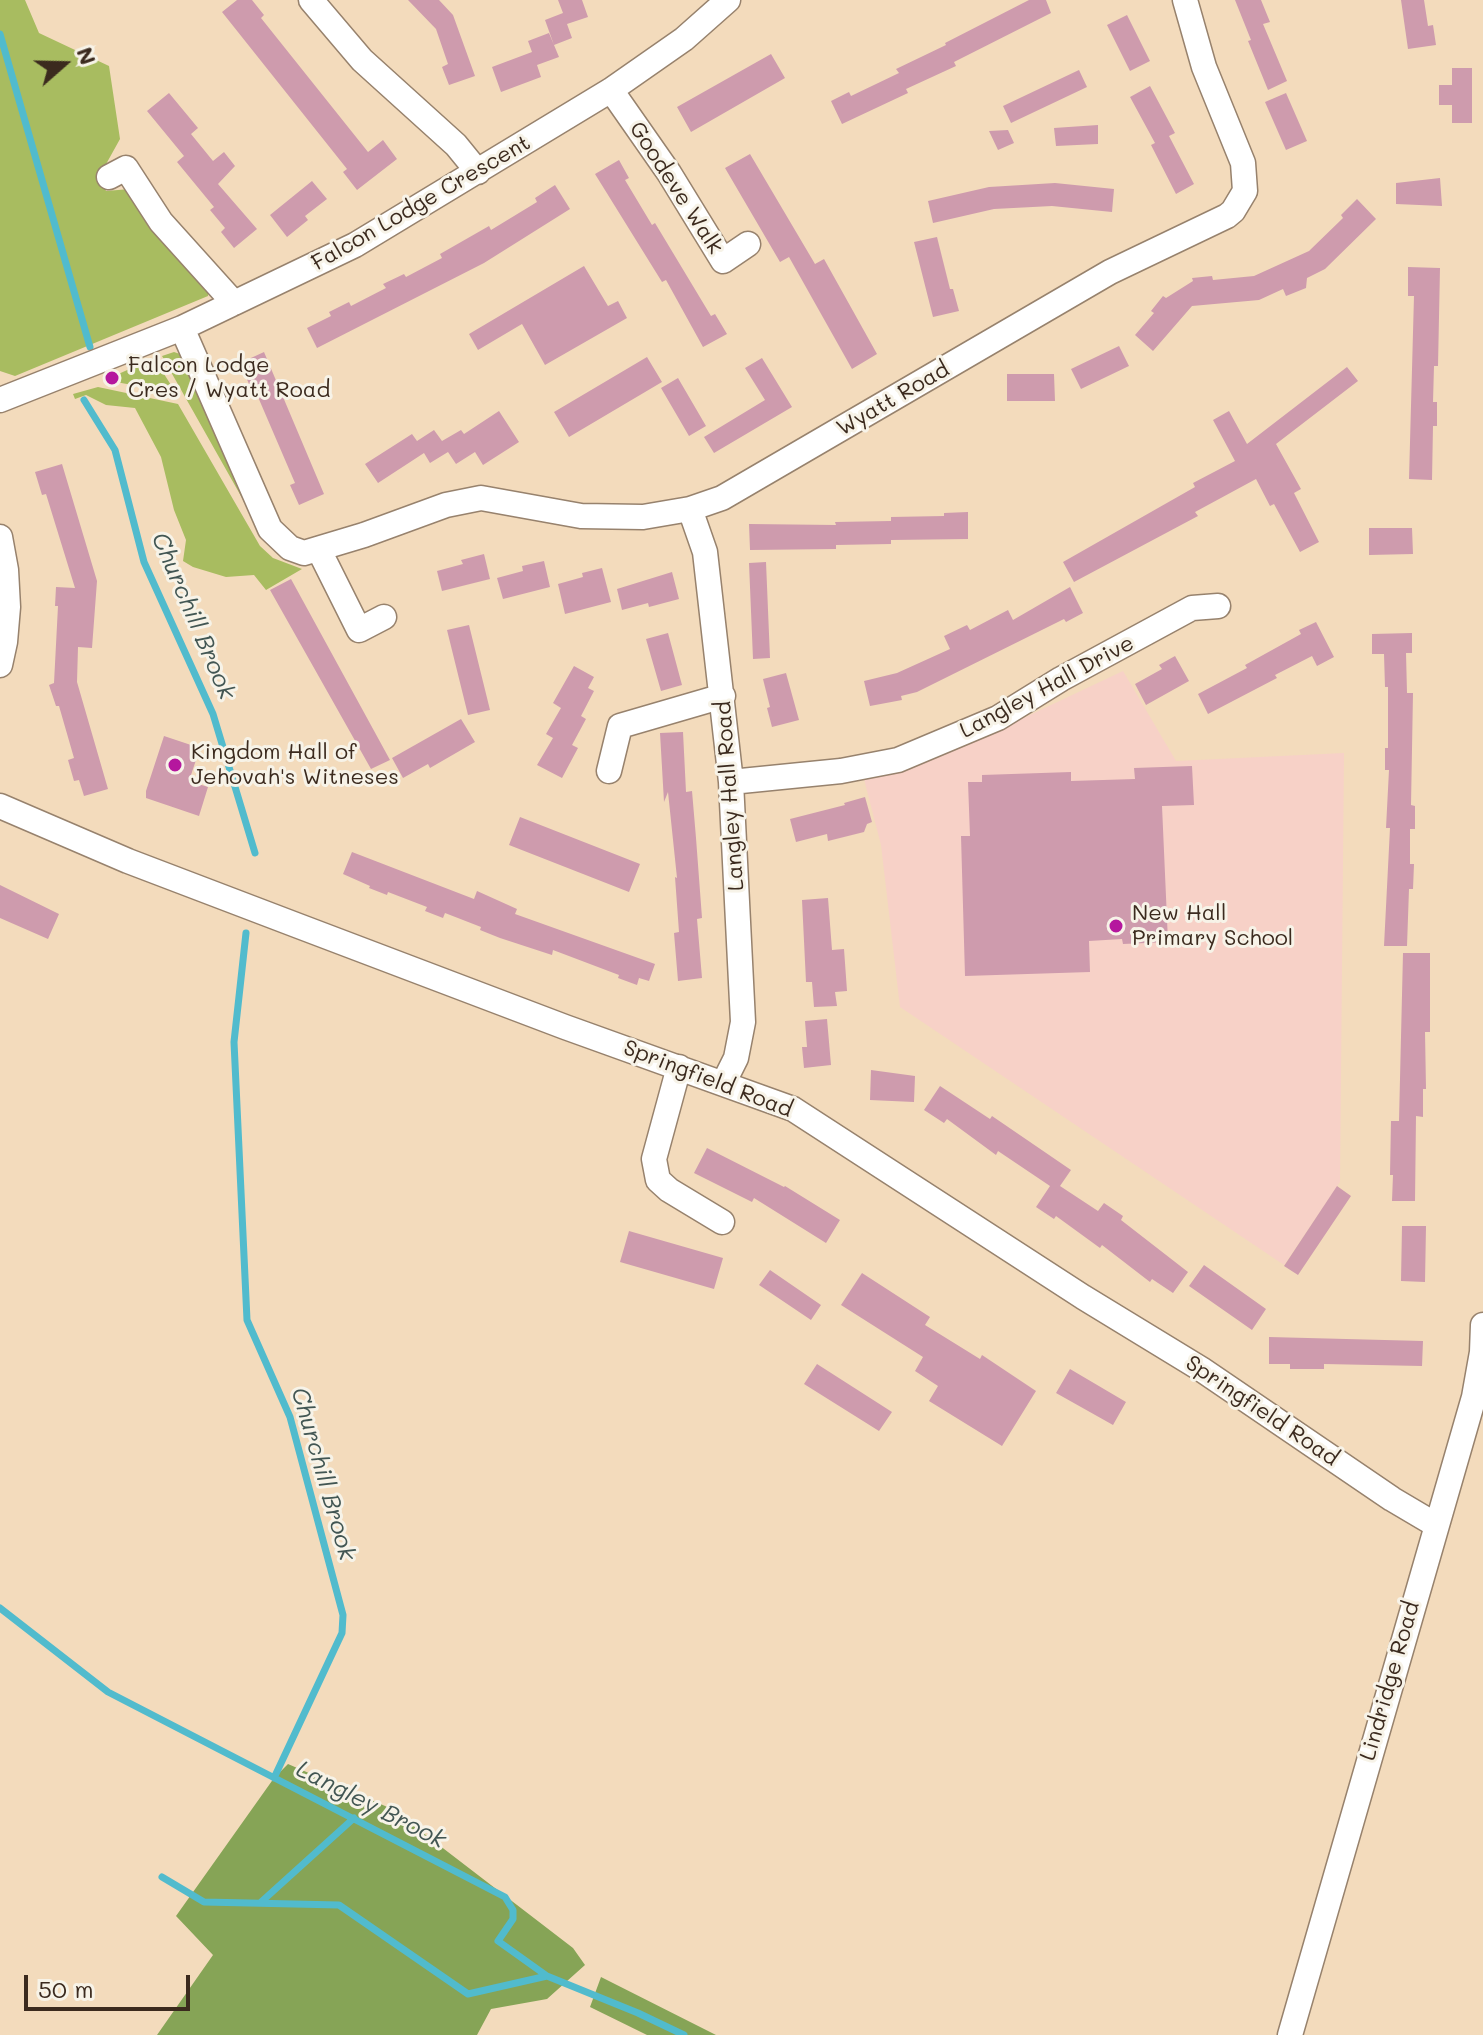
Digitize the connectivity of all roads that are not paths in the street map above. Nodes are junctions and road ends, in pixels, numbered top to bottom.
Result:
1 (311, 0) edge
2 (728, 0) edge
3 (1185, 0) edge
4 (611, 90) junction
5 (478, 172) junction
6 (109, 177) dead end
7 (748, 244) dead end
8 (234, 303) junction
9 (182, 328) junction
10 (0, 400) edge
11 (690, 509) junction
12 (0, 537) edge
13 (319, 550) junction
14 (1218, 606) dead end
15 (384, 617) dead end
16 (0, 665) edge
17 (723, 696) junction
18 (609, 771) dead end
19 (731, 782) junction
20 (0, 806) edge
21 (679, 1067) junction
22 (724, 1082) junction
23 (722, 1222) dead end
24 (1483, 1325) edge
25 (1436, 1525) junction
26 (1290, 2035) edge

1 - 5 street
2 - 4 street, Falcon Lodge Crescent
3 - 11 street, Wyatt Road
4 - 5 street, Falcon Lodge Crescent
4 - 7 street, Goodeve Walk
5 - 8 street, Falcon Lodge Crescent
6 - 8 street
8 - 9 street, Falcon Lodge Crescent
9 - 10 street, Falcon Lodge Crescent
9 - 13 street
11 - 13 street, Wyatt Road
11 - 17 street, Langley Hall Road
12 - 16 street
13 - 15 street
14 - 19 street, Langley Hall Drive
17 - 18 street
17 - 19 street, Langley Hall Road
19 - 22 street, Langley Hall Road
20 - 21 street, Springfield Road
21 - 22 street, Springfield Road
21 - 23 street
22 - 25 street, Springfield Road
24 - 25 street, Lindridge Road
25 - 26 street, Lindridge Road

